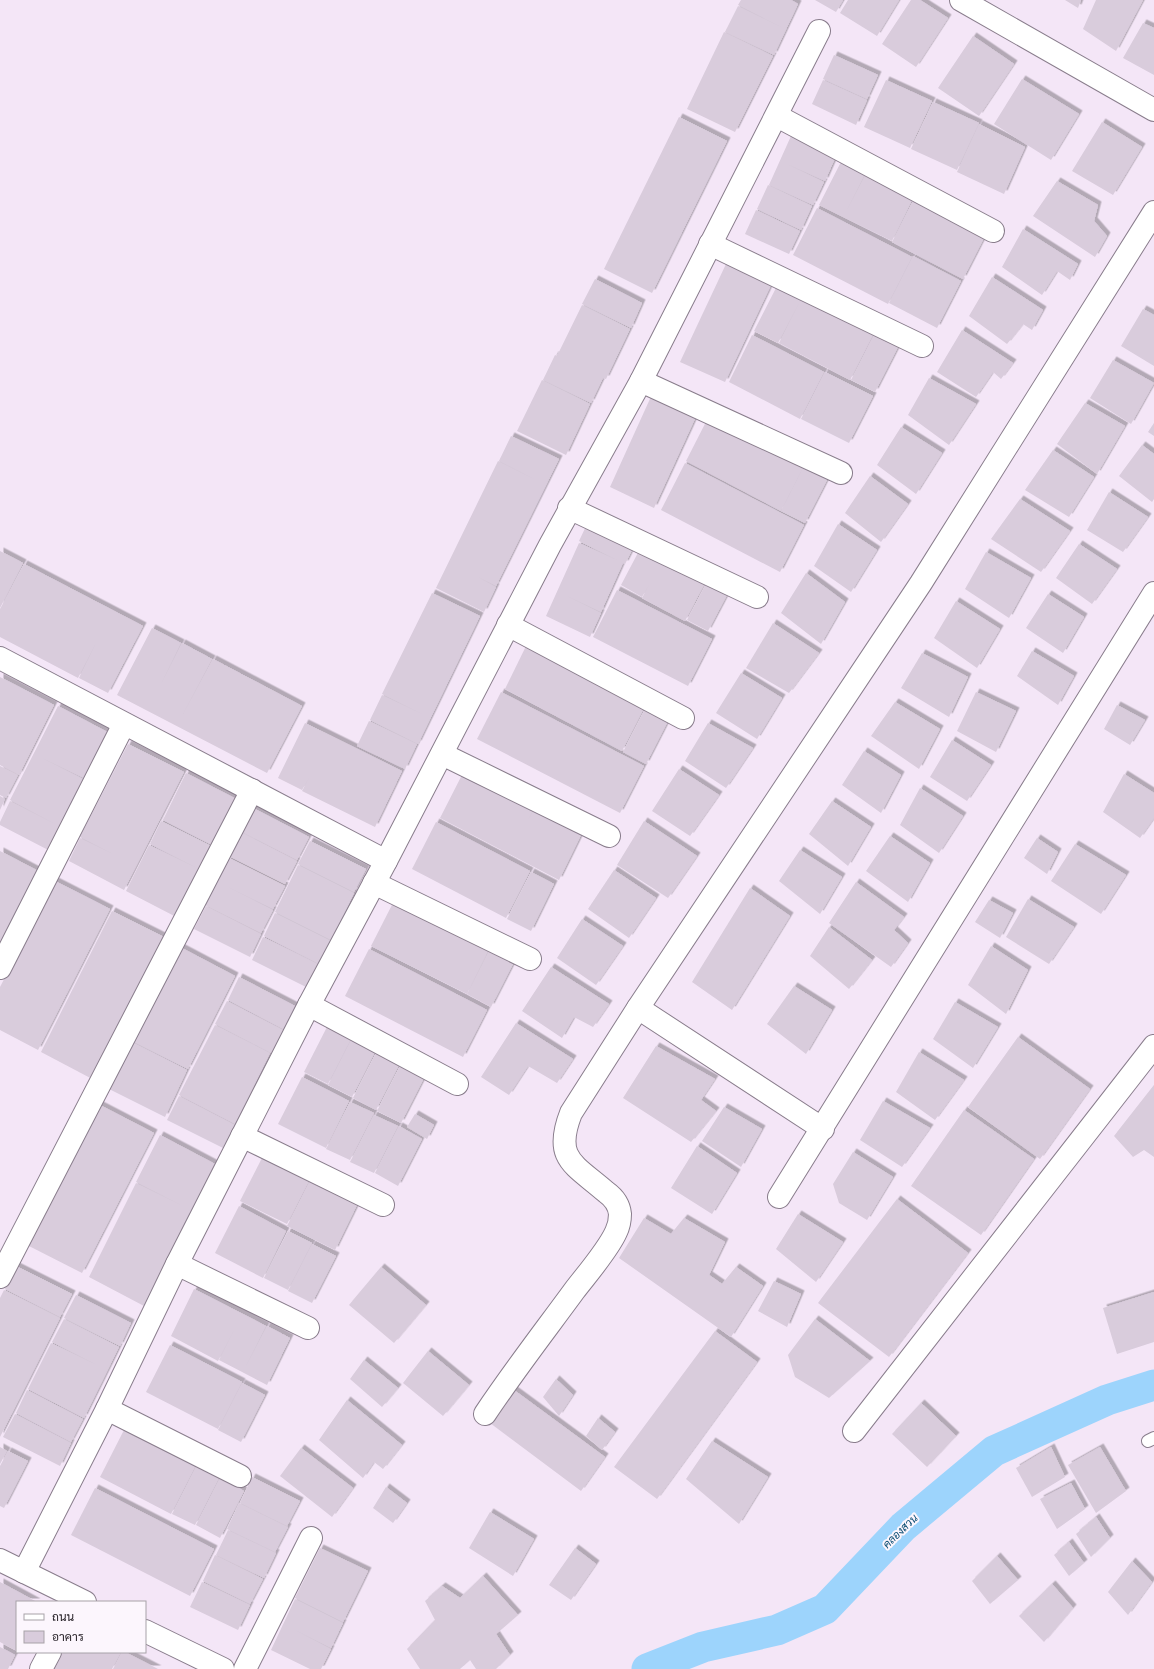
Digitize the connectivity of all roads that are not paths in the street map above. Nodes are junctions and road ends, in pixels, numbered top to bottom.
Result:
1 (961, 0) edge
2 (819, 31) dead end
3 (1154, 110) edge
4 (777, 116) junction
5 (1154, 212) edge
6 (993, 231) dead end
7 (710, 244) junction
8 (922, 346) dead end
9 (641, 381) junction
10 (841, 473) dead end
11 (569, 508) junction
12 (1154, 594) edge
13 (757, 597) dead end
14 (508, 625) junction
15 (0, 658) edge
16 (683, 718) dead end
17 (124, 724) junction
18 (442, 754) junction
19 (252, 790) junction
20 (609, 836) dead end
21 (386, 861) junction
22 (374, 883) junction
23 (530, 959) dead end
24 (0, 968) edge
25 (309, 1005) junction
26 (638, 1008) junction
27 (1154, 1046) edge
28 (457, 1084) dead end
29 (822, 1129) junction
30 (242, 1136) junction
31 (779, 1197) dead end
32 (383, 1205) dead end
33 (177, 1264) junction
34 (0, 1277) edge
35 (308, 1328) dead end
36 (107, 1409) junction
37 (485, 1414) dead end
38 (854, 1431) dead end
39 (240, 1476) dead end
40 (311, 1538) dead end
41 (0, 1560) edge
42 (24, 1572) junction
43 (80, 1601) edge
44 (146, 1631) edge
45 (49, 1653) edge
46 (41, 1669) edge
47 (223, 1669) edge
48 (245, 1669) edge

1 - 3 street
2 - 4 street
4 - 6 street
4 - 7 street
5 - 26 street
7 - 8 street
7 - 9 street
9 - 10 street
9 - 11 street
11 - 13 street
11 - 14 street
12 - 29 street
14 - 16 street
14 - 18 street
15 - 17 street
17 - 19 street
17 - 24 street
18 - 20 street
18 - 21 street
19 - 21 street
19 - 34 street
21 - 22 street
22 - 23 street
22 - 25 street
25 - 28 street
25 - 30 street
26 - 29 street
26 - 37 street
27 - 38 street
29 - 31 street
30 - 32 street
30 - 33 street
33 - 35 street
33 - 36 street
36 - 39 street
36 - 42 street
40 - 48 street
41 - 42 street
42 - 43 street
44 - 47 street
45 - 46 street

